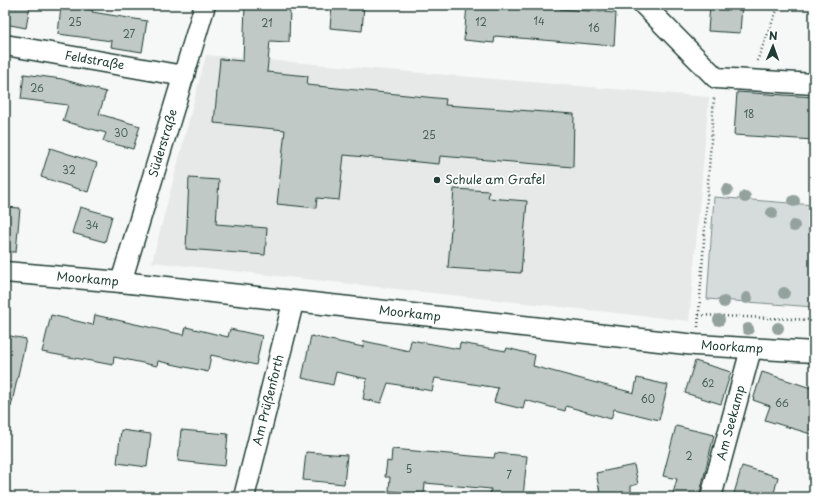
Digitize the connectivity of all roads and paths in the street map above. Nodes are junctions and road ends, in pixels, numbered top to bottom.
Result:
1 (206, 5) edge
2 (644, 5) edge
3 (779, 5) edge
4 (5, 45) edge
5 (184, 76) junction
6 (716, 78) junction
7 (750, 80) junction
8 (814, 84) edge
9 (5, 272) edge
10 (121, 282) junction
11 (293, 302) junction
12 (699, 316) junction
13 (814, 320) edge
14 (696, 345) junction
15 (751, 349) junction
16 (814, 352) edge
17 (244, 497) edge
18 (711, 497) edge

1 - 5 street, Süderstraße
2 - 6 street
3 - 7 path
4 - 5 street, Feldstraße
5 - 10 street, Süderstraße
6 - 7 street
6 - 12 path
7 - 8 street
9 - 10 street, Moorkamp
10 - 11 street, Moorkamp
11 - 14 street, Moorkamp
11 - 17 street, Am Prüßenforth
12 - 13 path
12 - 14 path
14 - 15 street, Moorkamp
15 - 16 street, Moorkamp
15 - 18 street, Am Seekamp

